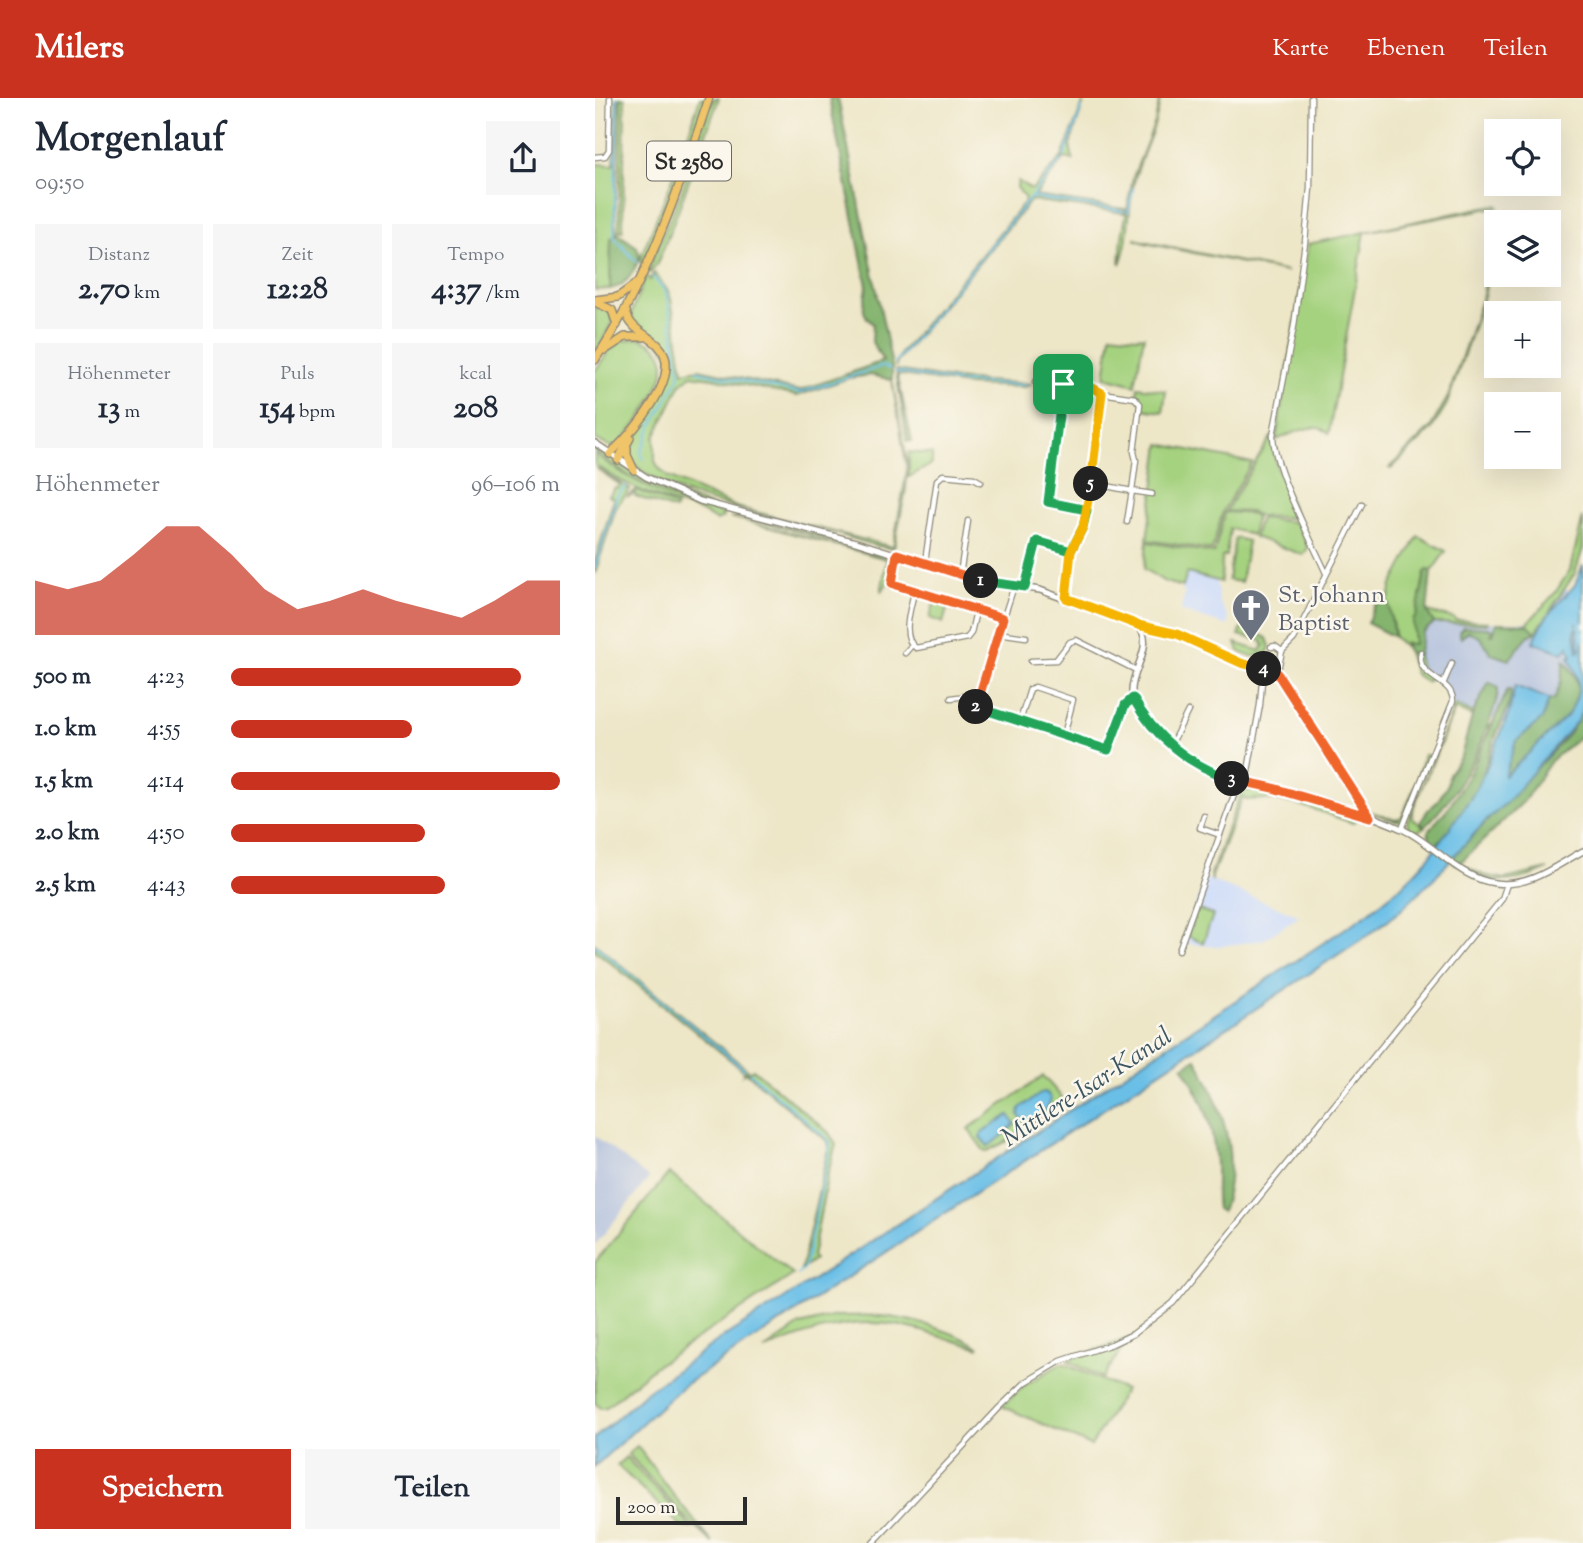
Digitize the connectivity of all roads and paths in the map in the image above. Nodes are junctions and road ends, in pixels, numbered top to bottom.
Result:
1 (610, 98) edge
2 (709, 98) edge
3 (1311, 98) edge
4 (595, 157) edge
5 (642, 277) junction
6 (595, 301) edge
7 (626, 310) junction
8 (617, 325) junction
9 (650, 339) junction
10 (597, 358) edge
11 (1035, 382) dead end
12 (1063, 384) junction
13 (1102, 393) junction
14 (633, 430) junction
15 (595, 443) edge
16 (628, 443) junction
17 (610, 454) junction
18 (618, 460) junction
19 (634, 470) junction
20 (981, 482) dead end
21 (1091, 483) junction
22 (1132, 491) junction
23 (1152, 494) dead end
24 (1362, 505) dead end
25 (1087, 510) junction
26 (968, 521) dead end
27 (1127, 522) dead end
28 (1071, 551) junction
29 (897, 554) junction
30 (925, 562) junction
31 (1326, 573) junction
32 (960, 575) junction
33 (1014, 586) junction
34 (1025, 587) junction
35 (914, 592) junction
36 (1066, 598) junction
37 (977, 611) junction
38 (1003, 618) junction
39 (1138, 625) junction
40 (1153, 628) junction
41 (1143, 631) junction
42 (998, 633) junction
43 (1026, 637) dead end
44 (912, 645) junction
45 (1271, 647) dead end
46 (1282, 651) junction
47 (1421, 652) dead end
48 (905, 653) dead end
49 (1031, 661) dead end
50 (1452, 663) dead end
51 (1263, 668) junction
52 (1136, 670) junction
53 (1275, 671) junction
54 (1443, 684) junction
55 (979, 694) junction
56 (951, 698) dead end
57 (1133, 698) junction
58 (1188, 712) dead end
59 (1020, 721) junction
60 (1064, 736) junction
61 (1171, 745) junction
62 (1243, 781) junction
63 (1204, 816) dead end
64 (1370, 817) junction
65 (1402, 829) junction
66 (1220, 835) junction
67 (1583, 851) edge
68 (1507, 884) junction
69 (1179, 950) dead end
70 (873, 1543) edge

1 - 4 street
2 - 5 highway, St 2580
3 - 31 street
5 - 6 highway, St 2580
5 - 7 highway, St 2580
6 - 8 highway, St 2580
7 - 8 highway, St 2580
7 - 9 highway
8 - 10 highway, St 2580
9 - 10 highway, St 2580
9 - 14 highway
11 - 12 street
12 - 13 street
12 - 25 street
13 - 21 street
13 - 22 street
14 - 16 highway
14 - 17 highway
15 - 17 street
16 - 18 highway
16 - 19 highway
17 - 18 street
18 - 19 street
19 - 29 street
20 - 30 street
21 - 22 street
21 - 25 street
22 - 23 street
22 - 27 street
24 - 31 street
25 - 28 street
26 - 32 street
28 - 34 street
28 - 36 street
29 - 30 street
29 - 35 street
30 - 32 street
31 - 46 street
32 - 33 street
33 - 34 street
33 - 38 street
34 - 36 street
35 - 37 street
35 - 44 street
36 - 39 street
37 - 38 street
37 - 44 street
38 - 42 street
39 - 40 street
39 - 41 street
40 - 41 street
40 - 51 street
41 - 52 street
42 - 43 street
42 - 55 street
44 - 48 street
45 - 46 street
46 - 53 street
47 - 54 street
49 - 52 street
50 - 54 street
51 - 53 street
51 - 62 street
52 - 57 street
53 - 64 street
54 - 65 street
55 - 56 street
55 - 59 street
57 - 60 street
57 - 61 street
58 - 61 street
59 - 60 street
59 - 60 street
61 - 62 street
62 - 64 street
62 - 66 street
63 - 66 street
64 - 65 street
65 - 68 street
66 - 69 street
67 - 68 street
68 - 70 street

